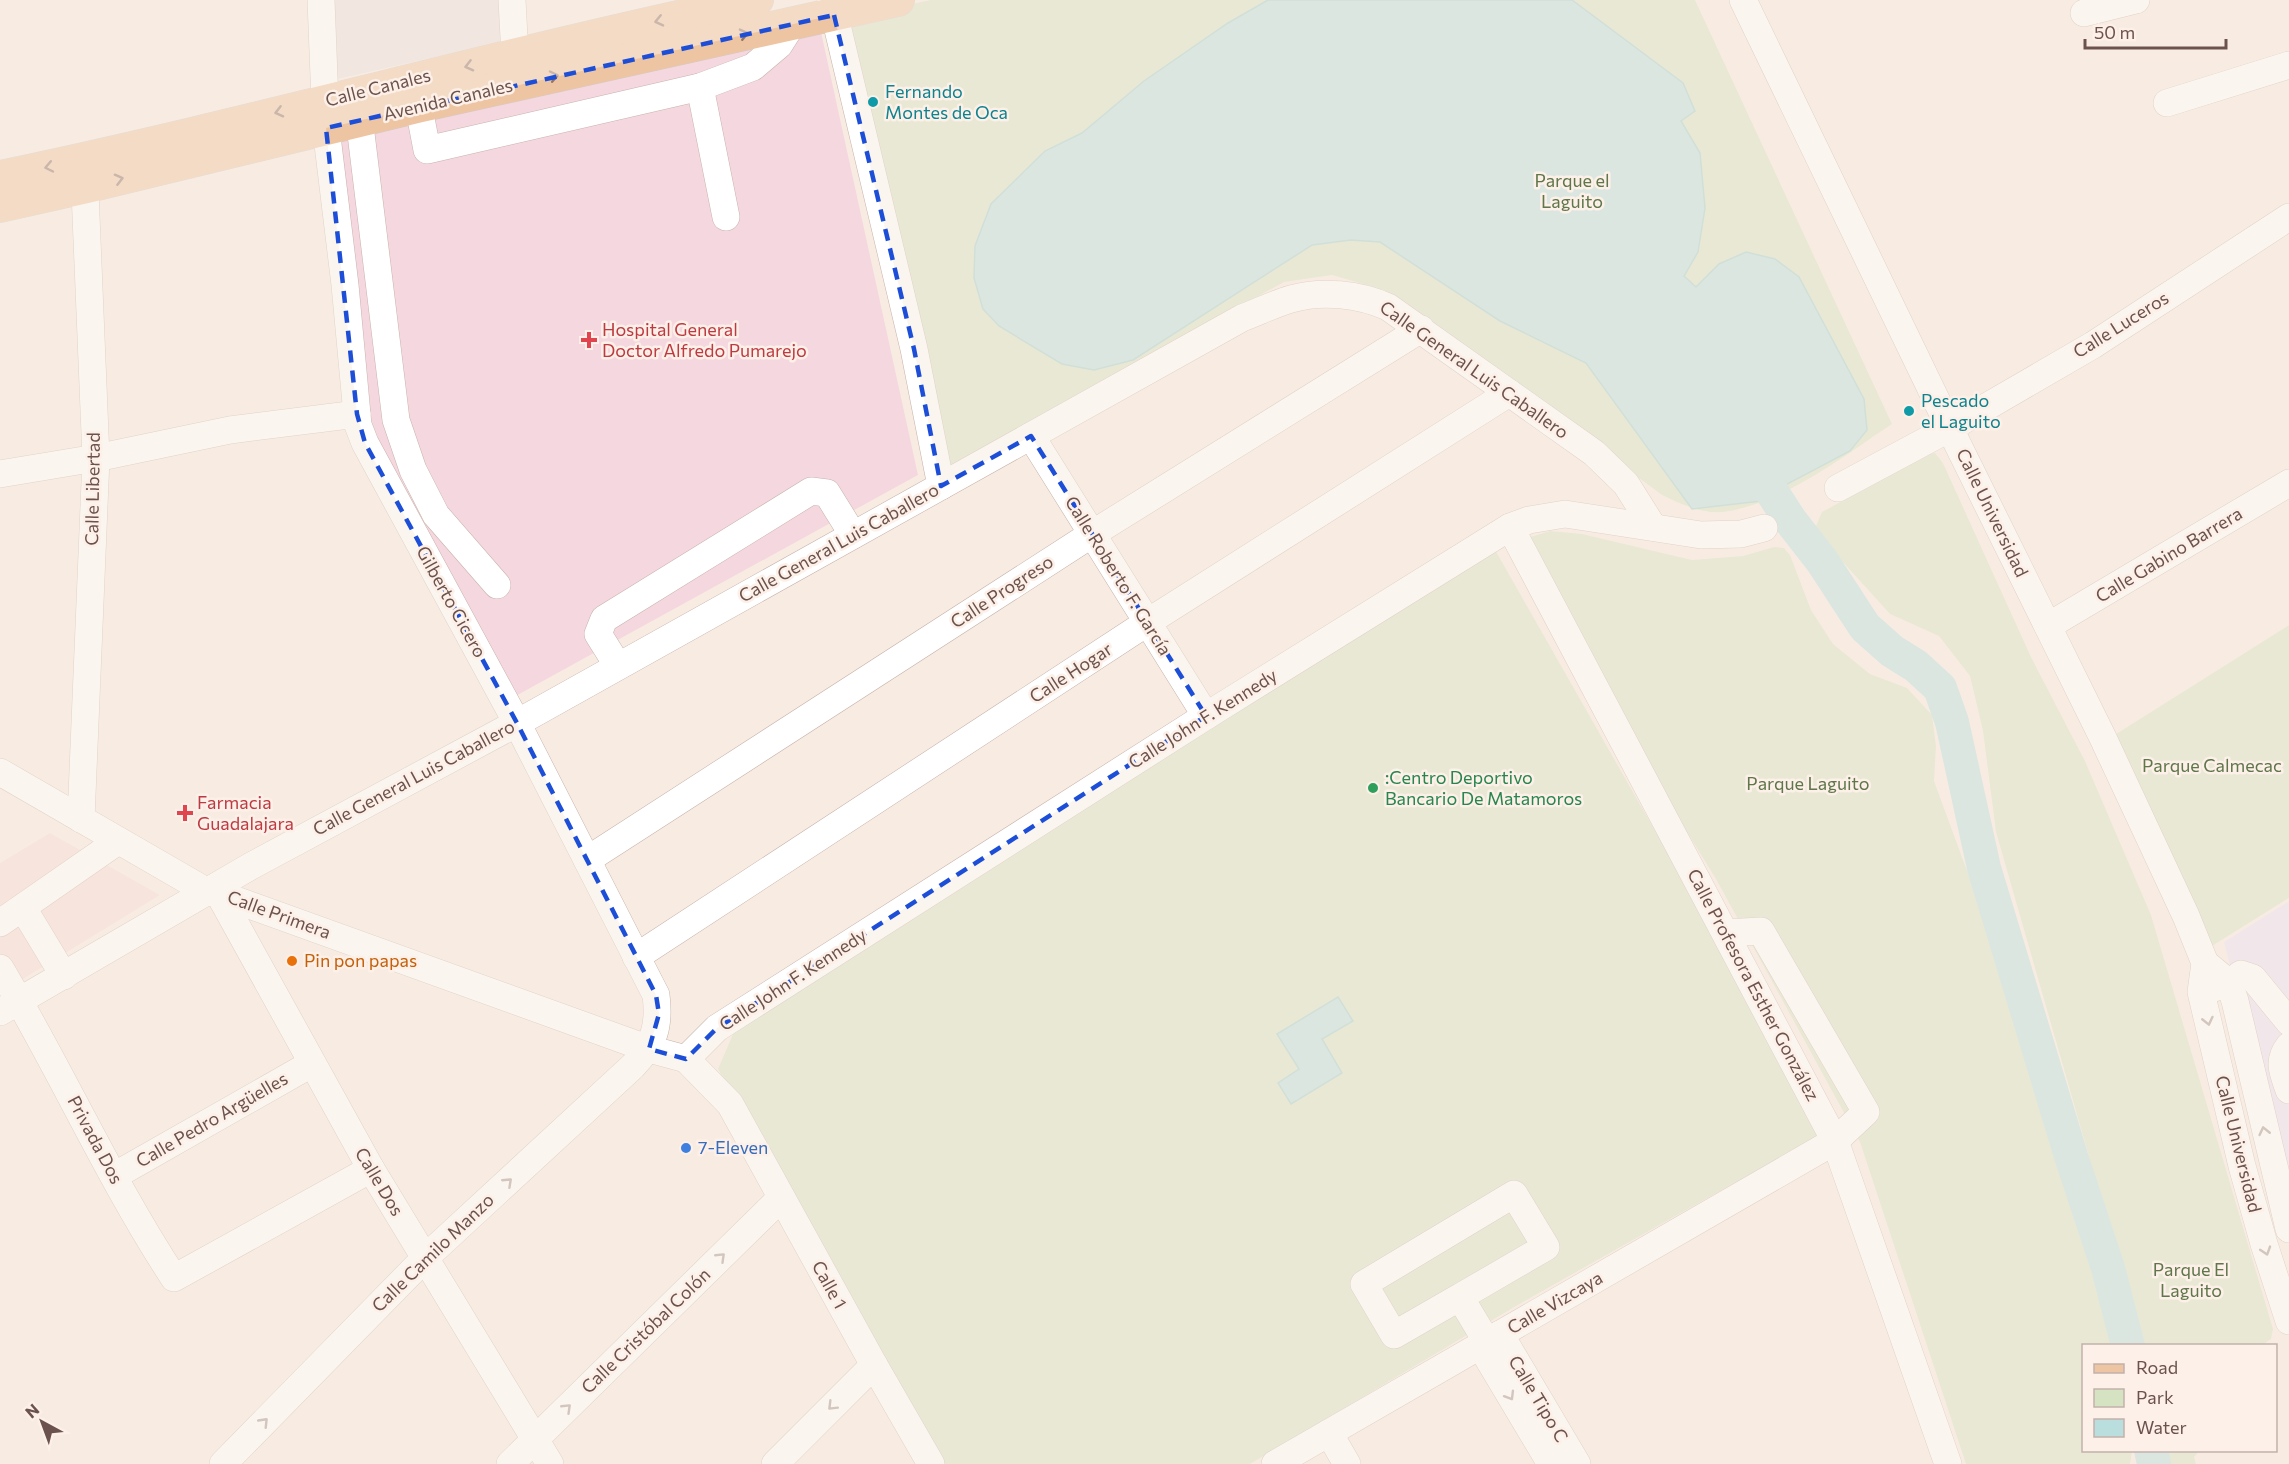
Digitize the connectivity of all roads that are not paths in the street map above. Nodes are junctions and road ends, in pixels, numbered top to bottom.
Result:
1 (321, 0) edge
2 (512, 0) edge
3 (757, 0) edge
4 (898, 0) edge
5 (1743, 0) edge
6 (2136, 0) edge
7 (832, 8) edge
8 (2084, 13) dead end
9 (709, 17) edge
10 (793, 23) junction
11 (2289, 65) edge
12 (516, 69) junction
13 (700, 87) junction
14 (416, 93) junction
15 (2167, 103) dead end
16 (358, 107) junction
17 (325, 115) junction
18 (84, 174) junction
19 (0, 177) edge
20 (0, 206) edge
21 (2289, 217) edge
22 (726, 218) dead end
23 (1421, 329) junction
24 (1509, 393) junction
25 (357, 414) junction
26 (1950, 428) junction
27 (1031, 436) junction
28 (96, 458) junction
29 (0, 474) edge
30 (2289, 483) edge
31 (941, 486) junction
32 (1838, 488) dead end
33 (1510, 527) junction
34 (1653, 527) junction
35 (1764, 528) dead end
36 (1092, 534) junction
37 (853, 535) junction
38 (497, 585) dead end
39 (1148, 622) junction
40 (2048, 626) junction
41 (618, 666) junction
42 (1206, 717) junction
43 (517, 723) junction
44 (0, 771) edge
45 (81, 819) junction
46 (118, 841) junction
47 (587, 860) junction
48 (213, 892) junction
49 (22, 908) junction
50 (0, 923) edge
51 (1726, 933) junction
52 (636, 957) junction
53 (2205, 963) junction
54 (0, 968) edge
55 (64, 976) junction
56 (2229, 983) junction
57 (2201, 992) junction
58 (10, 1006) edge
59 (2289, 1022) edge
60 (2289, 1046) edge
61 (649, 1049) junction
62 (686, 1059) junction
63 (311, 1064) junction
64 (2289, 1090) edge
65 (1835, 1141) junction
66 (2271, 1160) junction
67 (2242, 1166) junction
68 (371, 1169) junction
69 (114, 1176) junction
70 (781, 1198) junction
71 (2289, 1229) edge
72 (425, 1258) junction
73 (1460, 1298) junction
74 (2289, 1321) edge
75 (1489, 1340) junction
76 (874, 1365) junction
77 (1329, 1433) junction
78 (536, 1439) junction
79 (223, 1464) edge
80 (510, 1464) edge
81 (550, 1464) edge
82 (775, 1464) edge
83 (932, 1464) edge
84 (1275, 1464) edge
85 (1347, 1464) edge
86 (1551, 1464) edge
87 (1577, 1464) edge
88 (1948, 1464) edge

1 - 17 street, Gilberto Cicero
2 - 12 street
3 - 9 main road, Calle Canales
4 - 7 main road
5 - 26 street, Calle Universidad
6 - 8 street
7 - 10 main road
7 - 31 street
9 -> 10 main road
9 - 12 main road, Calle Canales
10 - 13 street
11 - 15 street
12 - 14 main road, Calle Canales
13 - 14 street
13 - 22 street
14 - 16 main road, Calle Canales
16 - 17 main road, Calle Canales
16 - 38 street
17 - 18 main road, Calle Canales
17 - 25 street, Gilberto Cicero
18 -> 19 main road, Calle Canales
18 - 20 main road
18 - 28 street, Calle Libertad
21 - 26 street, Calle Luceros
23 - 24 street, Calle General Luis Caballero
23 - 27 street, Calle General Luis Caballero
23 - 36 street, Calle Progreso
24 - 34 street, Calle General Luis Caballero
24 - 39 street, Calle Hogar
25 - 28 street
25 - 43 street, Gilberto Cicero
26 - 32 street, Calle Luceros
26 - 40 street, Calle Universidad
27 - 31 street, Calle General Luis Caballero
27 - 36 street, Calle Roberto F. García
28 - 29 street
28 - 45 street, Calle Libertad
30 - 40 street, Calle Gabino Barrera
31 - 37 street, Calle General Luis Caballero
33 - 34 street, Calle John F. Kennedy
33 - 42 street, Calle John F. Kennedy
33 - 51 street, Calle Profesora Esther González
34 - 35 street, Calle John F. Kennedy
36 - 39 street, Calle Roberto F. García
36 - 47 street, Calle Progreso
37 - 41 street, Calle General Luis Caballero
37 - 41 street
39 - 42 street, Calle Roberto F. García
39 - 52 street, Calle Hogar
40 - 53 street, Calle Universidad
41 - 43 street, Calle General Luis Caballero
42 - 62 street, Calle John F. Kennedy
43 - 47 street, Gilberto Cicero
43 - 48 street, Calle General Luis Caballero
44 - 45 street, Calle Primera
45 - 46 street, Calle Primera
46 - 48 street, Calle Primera
46 - 49 street
47 - 52 street, Gilberto Cicero
48 - 55 street, Calle General Luis Caballero
48 - 61 street, Calle Primera
48 - 63 street, Calle Dos
49 - 50 street
49 - 55 street
51 - 65 street, Calle Profesora Esther González
51 - 65 street, Calle Vizcaya
52 - 61 street, Gilberto Cicero
53 - 56 street, Calle Universidad
53 - 57 street, Calle Universidad
54 - 58 street, Privada Dos
55 - 58 street, Calle General Luis Caballero
56 - 57 street
56 - 59 street
66 -> 56 street, Calle Universidad
57 -> 67 street, Calle Universidad
58 - 69 street, Privada Dos
60 - 64 street
61 - 62 street, Calle Primera
72 -> 61 street, Calle Camilo Manzo
62 - 70 street, Calle 1
63 - 68 street, Calle Dos
63 - 69 street, Calle Pedro Argüelles
65 - 75 street, Calle Vizcaya
65 - 88 street, Calle Profesora Esther González
66 - 67 street
66 - 71 street, Calle Universidad
67 -> 74 street, Calle Universidad
68 - 69 street, Privada Dos
68 - 72 street, Calle Dos
70 - 76 street, Calle 1
78 -> 70 street, Calle Cristóbal Colón
72 - 78 street, Calle Dos
79 -> 72 street, Calle Camilo Manzo
73 - 73 street
73 - 75 street
75 - 77 street, Calle Vizcaya
75 -> 86 street, Calle Tipo C
75 - 87 street, Calle Tipo C
76 -> 82 street
76 - 83 street, Calle 1
77 - 84 street, Calle Vizcaya
77 - 85 street
78 - 80 street, Calle Cristóbal Colón
78 - 81 street, Calle Dos

